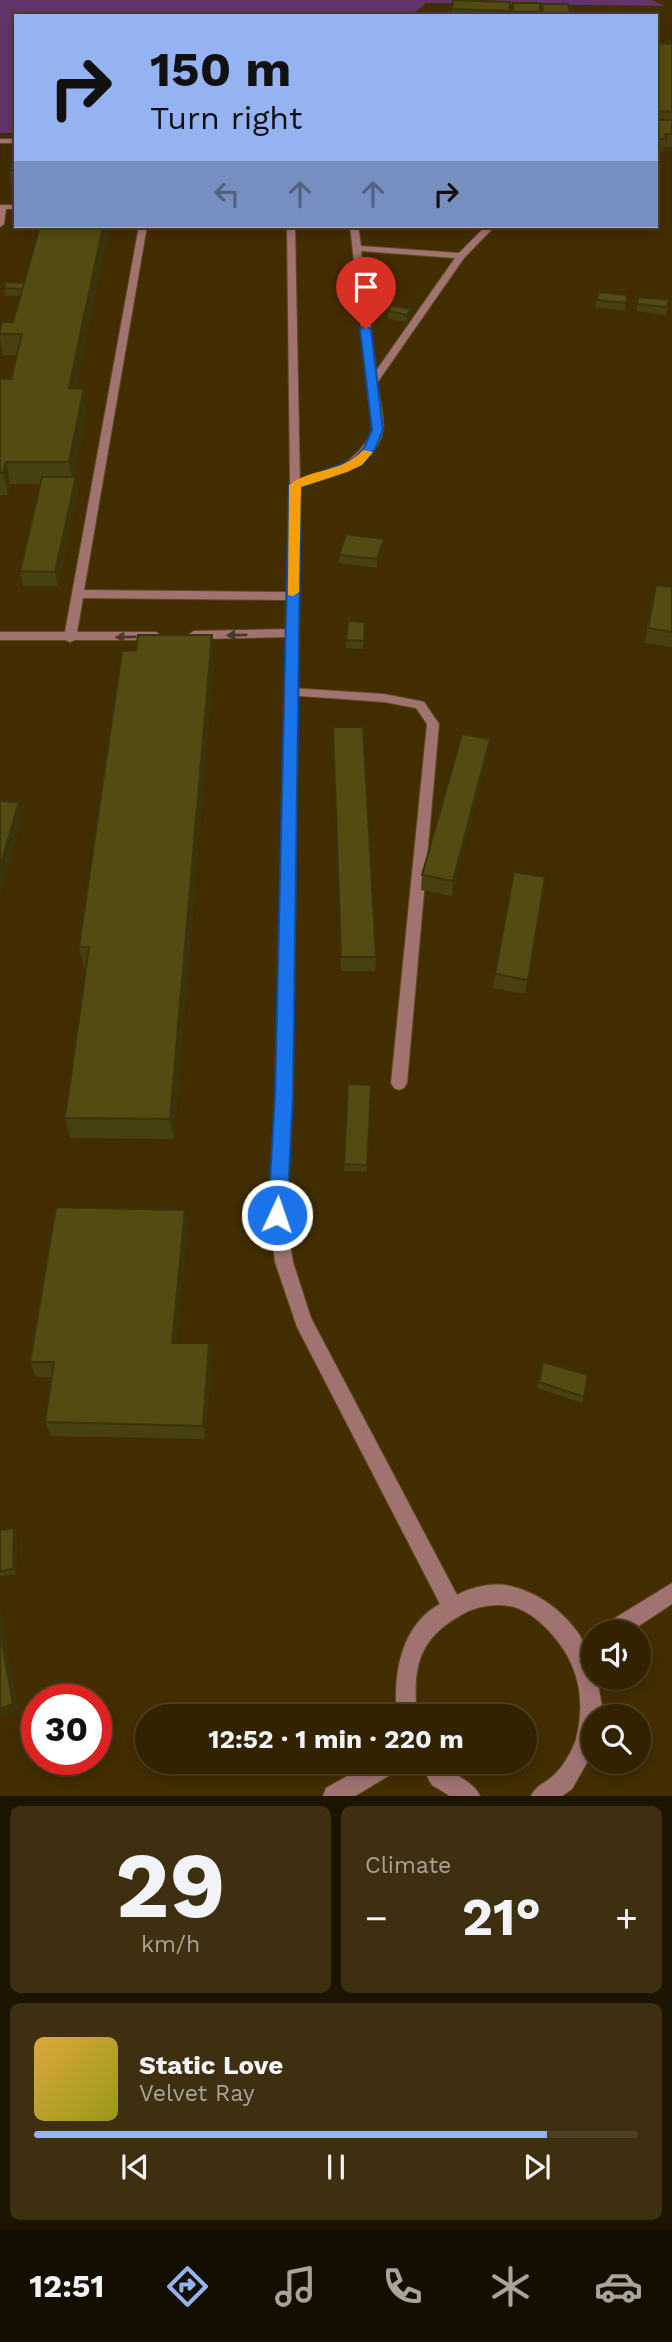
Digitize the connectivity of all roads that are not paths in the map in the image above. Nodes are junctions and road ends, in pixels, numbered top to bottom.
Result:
1 (14, 207) edge
2 (0, 224) edge
3 (143, 228) edge
4 (290, 228) edge
5 (354, 228) edge
6 (489, 228) edge
7 (356, 248) junction
8 (461, 256) junction
9 (372, 383) junction
10 (295, 485) junction
11 (78, 594) junction
12 (293, 596) junction
13 (292, 634) junction
14 (0, 636) edge
15 (167, 636) edge
16 (181, 636) edge
17 (70, 638) junction
18 (291, 692) junction
19 (399, 1083) dead end
20 (672, 1593) edge
21 (451, 1605) junction
22 (629, 1620) edge
23 (581, 1643) edge
24 (591, 1690) edge
25 (406, 1704) edge
26 (372, 1774) edge
27 (438, 1774) edge
28 (334, 1796) edge
29 (469, 1796) edge
30 (542, 1796) edge

1 - 2 street
3 - 11 street
4 - 10 street
5 - 7 street
6 - 8 street
7 - 8 street
7 - 9 street
8 - 9 street
9 - 10 street
10 - 12 street
11 - 12 street
11 - 17 street
12 - 13 street
13 -> 16 street
13 - 18 street
14 - 17 street
15 -> 17 street
18 - 19 street
18 - 21 street
20 - 22 street
21 - 23 street
21 - 25 street
24 - 30 street
26 - 28 street
27 - 29 street

